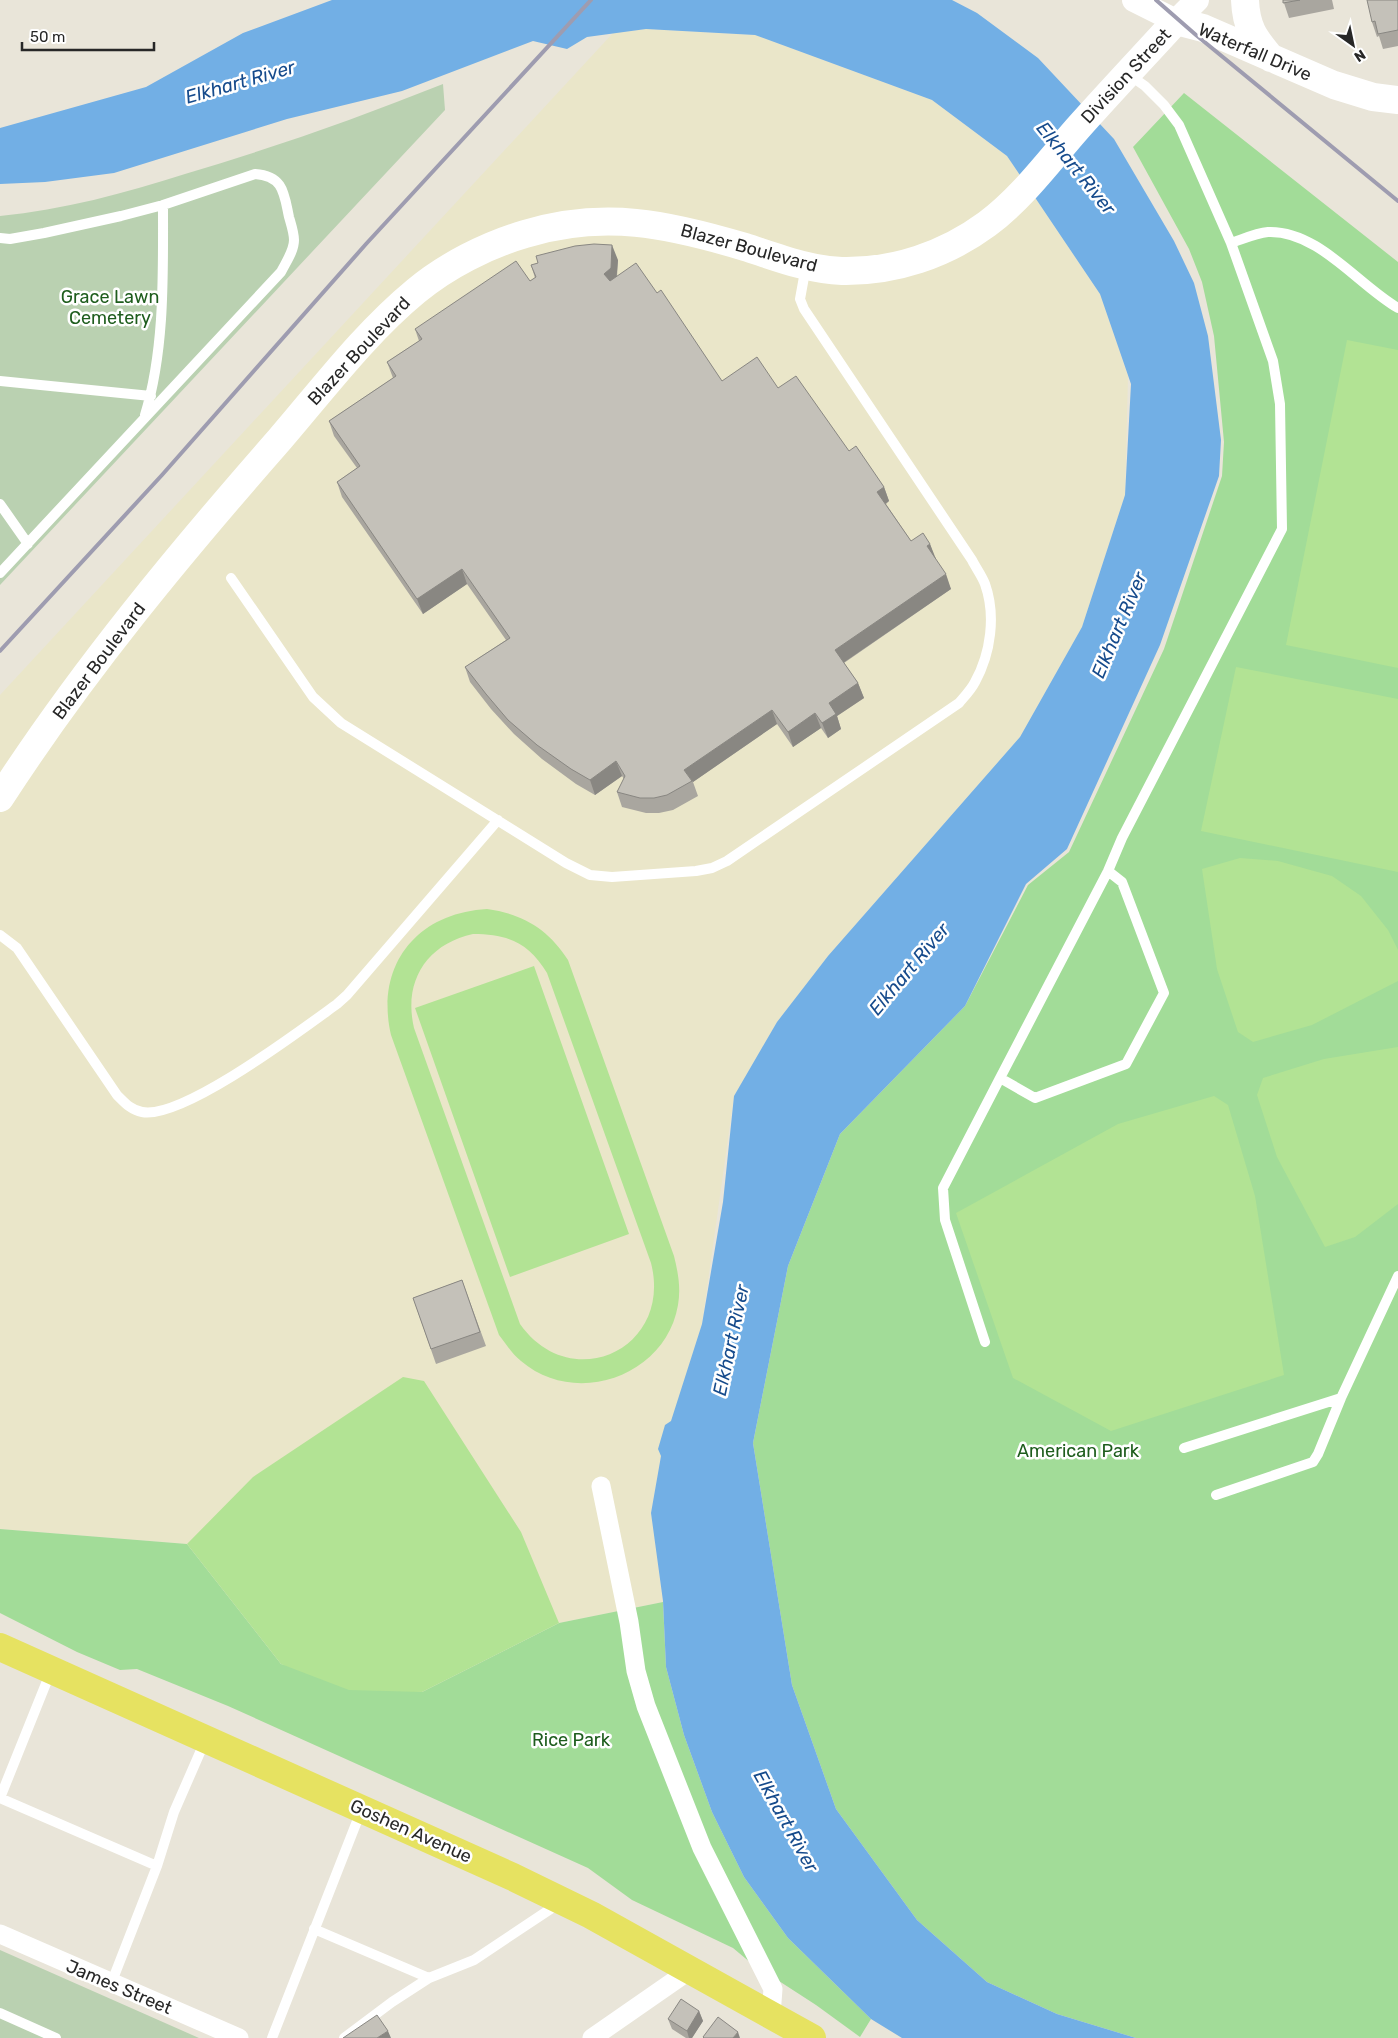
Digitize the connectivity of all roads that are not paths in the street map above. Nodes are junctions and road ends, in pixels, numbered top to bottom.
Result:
1 (1134, 0) edge
2 (1197, 0) edge
3 (1245, 0) edge
4 (1176, 21) junction
5 (1272, 59) junction
6 (1128, 73) junction
7 (1398, 100) edge
8 (1016, 198) joint
9 (163, 205) junction
10 (0, 238) edge
11 (1231, 243) junction
12 (806, 266) junction
13 (1398, 308) edge
14 (0, 381) edge
15 (151, 396) junction
16 (144, 418) junction
17 (0, 504) edge
18 (28, 544) junction
19 (0, 573) edge
20 (231, 578) dead end
21 (0, 798) edge
22 (498, 820) junction
23 (1108, 871) junction
24 (0, 935) edge
25 (1000, 1078) junction
26 (1398, 1276) edge
27 (985, 1342) dead end
28 (1342, 1398) junction
29 (1184, 1448) dead end
30 (600, 1486) dead end
31 (1216, 1495) dead end
32 (0, 1647) edge
33 (51, 1670) junction
34 (205, 1740) junction
35 (0, 1798) edge
36 (362, 1809) junction
37 (157, 1866) junction
38 (563, 1901) junction
39 (314, 1929) junction
40 (0, 1934) edge
41 (690, 1970) junction
42 (429, 1978) junction
43 (111, 1984) junction
44 (0, 2013) edge
45 (772, 2015) junction
46 (600, 2036) edge
47 (56, 2038) edge
48 (239, 2038) edge
49 (272, 2038) edge
50 (344, 2038) edge
51 (812, 2038) edge

1 - 4 street
2 - 4 street, Division Street
3 - 5 main road
4 - 5 main road, Waterfall Drive
4 - 6 main road, Division Street
5 - 7 main road, Waterfall Drive
6 - 8 main road, Division Street
6 - 11 lane
8 - 12 main road, Blazer Boulevard
9 - 10 lane
9 - 15 lane
9 - 16 lane
11 - 13 lane
11 - 23 lane
12 - 21 main road, Blazer Boulevard
12 - 22 lane
14 - 15 lane
15 - 16 lane
16 - 18 lane
17 - 18 lane
18 - 19 lane
20 - 22 lane
22 - 24 lane
23 - 25 lane
23 - 25 lane
25 - 27 lane
26 - 28 lane
28 - 29 lane
28 - 31 lane
30 - 45 street
32 - 33 main road, Goshen Avenue
33 - 34 main road, Goshen Avenue
33 - 35 lane
34 - 36 main road, Goshen Avenue
34 - 37 lane
35 - 37 lane
36 - 38 main road, Goshen Avenue
36 - 39 lane
37 - 43 lane
38 - 41 main road, Goshen Avenue
38 - 42 lane
39 - 42 lane
39 - 49 lane
40 - 43 street, James Street
41 - 45 main road, Goshen Avenue
41 - 46 street
42 - 50 lane
43 - 48 street, James Street
44 - 47 lane
45 - 51 main road, Goshen Avenue

